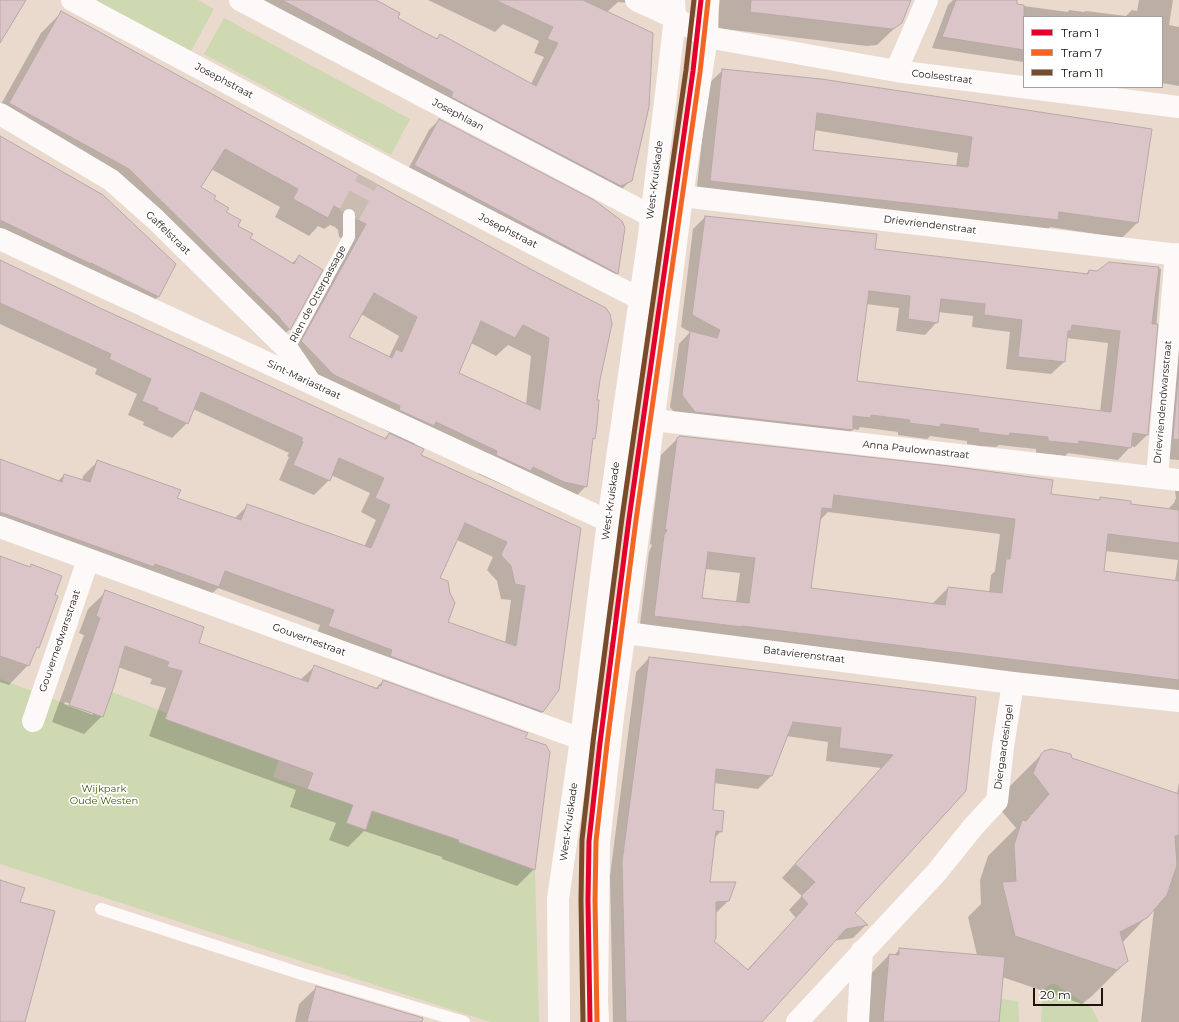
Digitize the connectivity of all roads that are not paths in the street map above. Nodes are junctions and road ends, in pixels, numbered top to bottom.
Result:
1 (72, 0) edge
2 (240, 0) edge
3 (636, 0) edge
4 (708, 0) edge
5 (927, 0) edge
6 (674, 9) edge
7 (707, 37) junction
8 (896, 71) junction
9 (1023, 87) edge
10 (1030, 88) edge
11 (1179, 107) edge
12 (0, 114) edge
13 (682, 196) junction
14 (349, 215) tunnel mouth
15 (651, 216) junction
16 (679, 221) junction
17 (0, 239) edge
18 (1178, 254) edge
19 (640, 299) junction
20 (288, 350) junction
21 (311, 383) junction
22 (653, 420) junction
23 (1157, 477) junction
24 (1179, 480) edge
25 (608, 521) junction
26 (0, 527) edge
27 (88, 560) junction
28 (595, 629) junction
29 (625, 632) junction
30 (1013, 682) junction
31 (1179, 701) edge
32 (613, 716) junction
33 (32, 721) dead end
34 (581, 739) junction
35 (101, 909) dead end
36 (862, 951) junction
37 (464, 1022) edge
38 (559, 1022) edge
39 (598, 1022) edge
40 (798, 1022) edge
41 (858, 1022) edge

1 - 19 street, Josephstraat
2 - 15 street, Josephlaan
3 - 6 street
4 - 7 street
5 - 8 street
6 - 7 street
6 - 15 street, West-Kruiskade
7 - 8 street, Coolsestraat
7 - 13 street
8 - 9 street, Coolsestraat
10 - 11 street, Coolsestraat
12 - 20 street, Gaffelstraat
13 - 16 street
13 - 18 street, Drievriendenstraat
14 - 20 lane, Rien de Otterpassage
15 - 16 street, Josephlaan
15 - 19 street, West-Kruiskade
16 - 22 street
17 - 21 street, Sint-Mariastraat
18 - 23 street, Drievriendendwarsstraat
19 - 25 street, West-Kruiskade
20 - 21 street, Gaffelstraat
21 - 25 street, Sint-Mariastraat
22 - 23 street, Anna Paulownastraat
22 - 29 street
23 - 24 street, Anna Paulownastraat
25 - 28 street, West-Kruiskade
26 - 27 street, Gouvernestraat
27 - 33 street, Gouvernedwarsstraat
27 - 34 street, Gouvernestraat
28 - 29 street, Batavierenstraat
28 - 34 street, West-Kruiskade
29 - 30 street, Batavierenstraat
29 - 32 street
30 - 31 street
30 - 36 street, Diergaardesingel
32 - 34 street
32 - 39 street
34 - 38 street, West-Kruiskade
35 - 37 lane
36 - 40 street, Diergaardesingel
36 - 41 street

